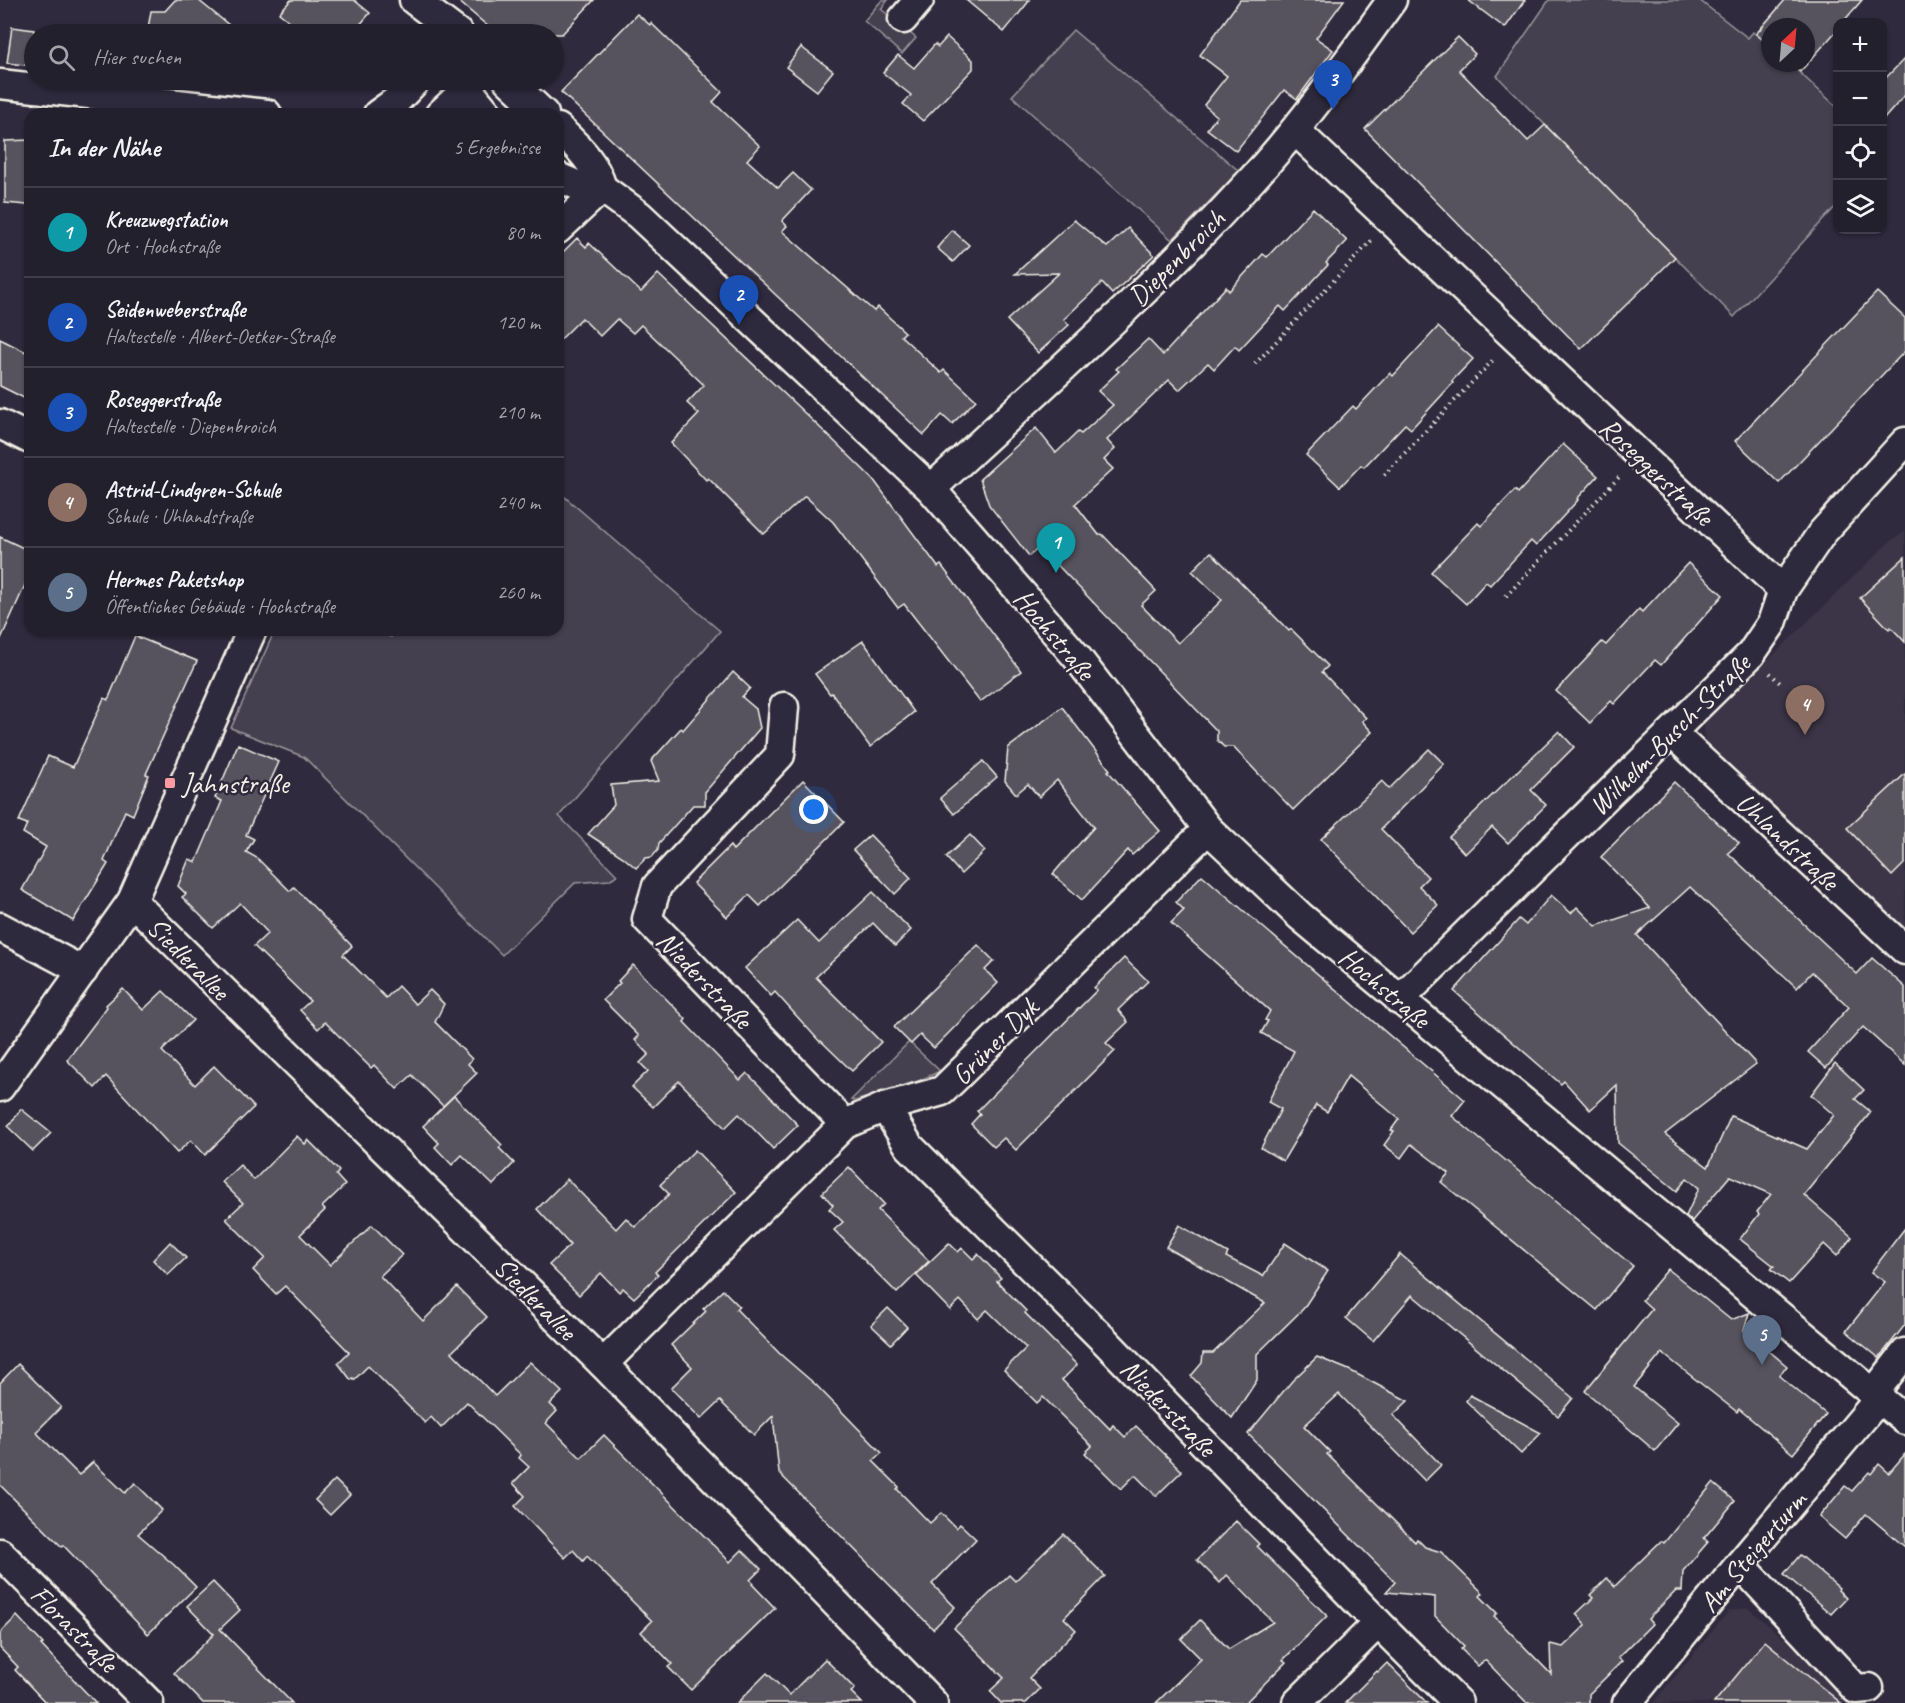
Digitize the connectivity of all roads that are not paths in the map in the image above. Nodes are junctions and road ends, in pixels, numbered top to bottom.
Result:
1 (407, 0) edge
2 (414, 0) edge
3 (1392, 0) edge
4 (424, 24) edge
5 (446, 24) edge
6 (0, 84) edge
7 (24, 87) edge
8 (53, 90) edge
9 (406, 90) edge
10 (461, 90) edge
11 (472, 90) edge
12 (519, 90) edge
13 (214, 108) edge
14 (386, 108) edge
15 (445, 108) edge
16 (484, 108) edge
17 (538, 108) edge
18 (1295, 130) junction
19 (564, 134) edge
20 (564, 180) edge
21 (602, 188) junction
22 (564, 223) edge
23 (0, 424) edge
24 (24, 436) edge
25 (1905, 442) edge
26 (931, 489) junction
27 (1783, 590) junction
28 (249, 636) edge
29 (784, 707) dead end
30 (1672, 733) junction
31 (1208, 829) junction
32 (132, 901) junction
33 (0, 927) edge
34 (1905, 950) edge
35 (83, 971) junction
36 (1399, 1000) junction
37 (0, 1087) edge
38 (885, 1107) junction
39 (845, 1124) junction
40 (1905, 1353) edge
41 (603, 1364) junction
42 (1878, 1400) junction
43 (1905, 1420) edge
44 (0, 1553) edge
45 (1740, 1564) junction
46 (1378, 1623) junction
47 (1869, 1688) dead end
48 (149, 1703) edge
49 (933, 1703) edge
50 (1298, 1703) edge
51 (1458, 1703) edge
52 (1627, 1703) edge

1 - 4 street
2 - 5 street
3 - 18 street, Diepenbroich
6 - 7 street
8 - 13 street
9 - 14 street
10 - 15 street
11 - 16 street
12 - 17 street
18 - 26 street, Diepenbroich
18 - 27 street, Roseggerstraße
19 - 21 street
20 - 21 street
21 - 22 street
21 - 26 street, Hochstraße
23 - 24 street
25 - 27 street, Wilhelm-Busch-Straße
26 - 31 street, Hochstraße
27 - 30 street, Wilhelm-Busch-Straße
28 - 32 street
29 - 39 street, Niederstraße
30 - 34 street, Uhlandstraße
30 - 36 street, Wilhelm-Busch-Straße
31 - 36 street, Hochstraße
31 - 38 street, Grüner Dyk
32 - 35 street
32 - 41 street, Siedlerallee
33 - 35 street
35 - 37 street
36 - 42 street, Hochstraße
38 - 39 street, Grüner Dyk
38 - 46 street, Niederstraße
39 - 41 street, Grüner Dyk
40 - 42 street, Am Steigerturm
41 - 49 street, Siedlerallee
42 - 43 street, Hochstraße
42 - 45 street, Am Steigerturm
44 - 48 street, Florastraße
45 - 47 street
45 - 52 street, Am Steigerturm
46 - 50 street
46 - 51 street, Niederstraße

